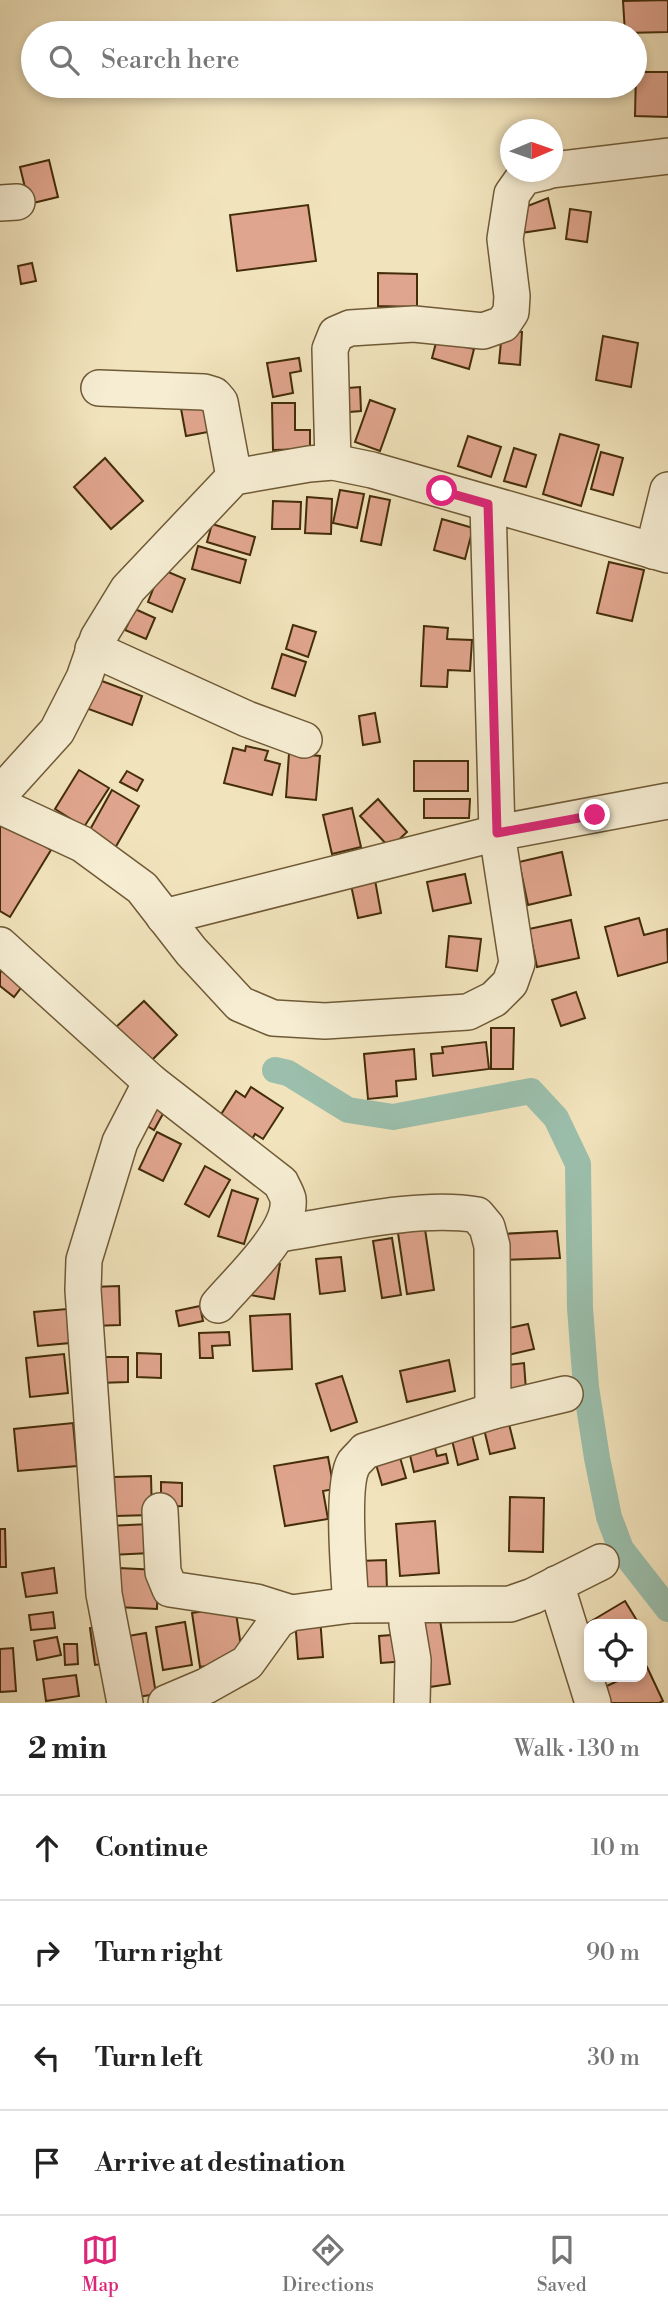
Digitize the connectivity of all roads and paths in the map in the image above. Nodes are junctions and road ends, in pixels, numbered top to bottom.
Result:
1 (668, 156) edge
2 (563, 169) edge
3 (520, 182) edge
4 (99, 388) dead end
5 (333, 462) junction
6 (234, 477) junction
7 (668, 490) edge
8 (488, 504) junction
9 (660, 553) edge
10 (93, 649) junction
11 (304, 740) dead end
12 (0, 794) edge
13 (668, 801) edge
14 (0, 806) edge
15 (497, 833) junction
16 (164, 917) junction
17 (0, 945) edge
18 (151, 1082) junction
19 (279, 1234) junction
20 (218, 1305) dead end
21 (565, 1394) dead end
22 (493, 1411) junction
23 (160, 1511) dead end
24 (601, 1562) dead end
25 (556, 1584) junction
26 (351, 1605) junction
27 (407, 1606) junction
28 (291, 1613) junction
29 (207, 1694) edge
30 (125, 1703) edge
31 (166, 1703) edge
32 (412, 1703) edge
33 (593, 1703) edge

1 - 2 street
3 - 5 street
4 - 6 street
5 - 6 street
5 - 8 street
6 - 10 street
7 - 9 street
8 - 9 street
8 - 15 street
10 - 11 street
10 - 12 street
13 - 15 street
14 - 16 street
15 - 16 street
15 - 16 street
17 - 18 street
18 - 19 street
18 - 30 street
19 - 20 street
19 - 22 street
21 - 22 street
22 - 26 street
23 - 28 street
24 - 25 street
25 - 27 street
25 - 33 street
26 - 27 street
26 - 28 street
27 - 32 street
28 - 29 street
29 - 31 street

